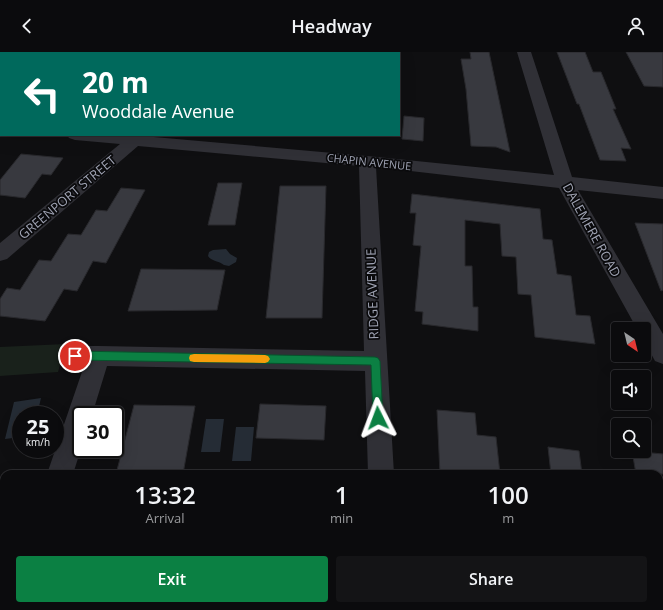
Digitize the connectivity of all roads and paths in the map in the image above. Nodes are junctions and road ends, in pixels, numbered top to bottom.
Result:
1 (524, 52) edge
2 (85, 136) edge
3 (134, 141) junction
4 (367, 161) junction
5 (565, 182) junction
6 (663, 193) edge
7 (0, 254) edge
8 (663, 354) edge
9 (75, 356) dead end
10 (99, 356) junction
11 (375, 361) junction
12 (61, 470) edge
13 (380, 470) edge

1 - 5 street, DALEMERE ROAD
2 - 3 street, CHAPIN AVENUE
3 - 4 street, CHAPIN AVENUE
3 - 7 street, GREENPORT STREET
4 - 5 street, CHAPIN AVENUE
4 - 11 street, RIDGE AVENUE
5 - 6 street, CHAPIN AVENUE
5 - 8 street, DALEMERE ROAD
9 - 10 street
10 - 11 street
10 - 12 street
11 - 13 street, RIDGE AVENUE

